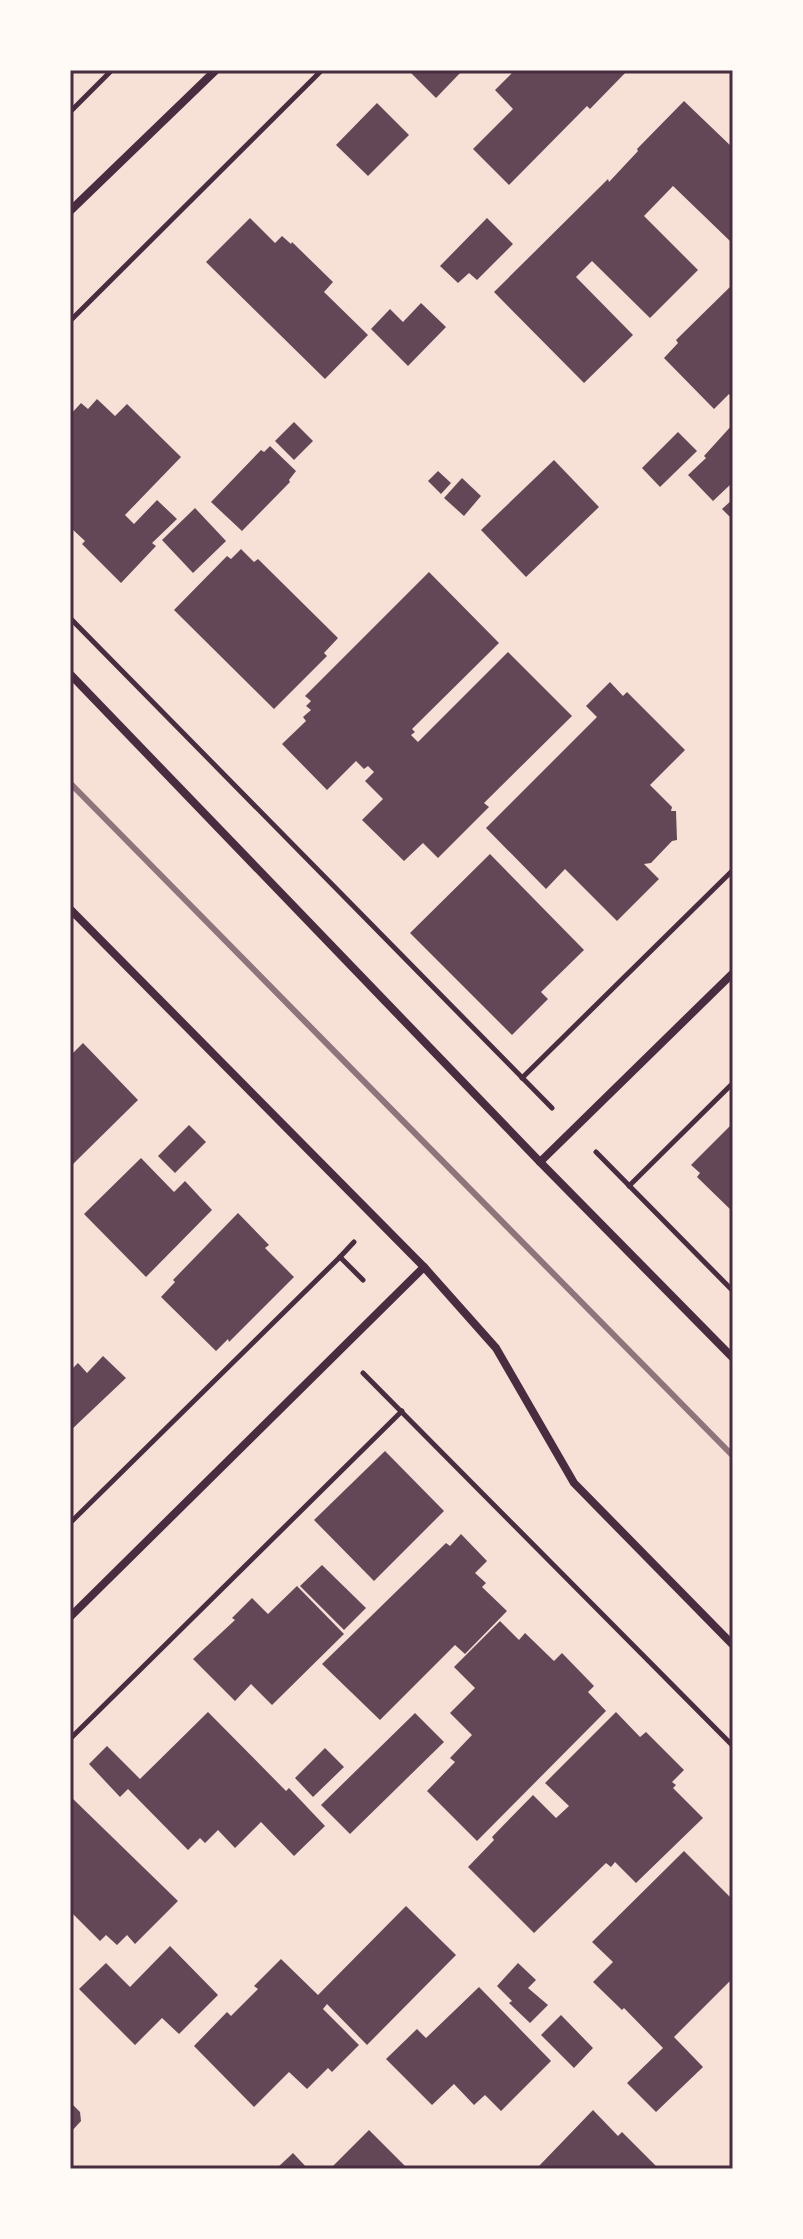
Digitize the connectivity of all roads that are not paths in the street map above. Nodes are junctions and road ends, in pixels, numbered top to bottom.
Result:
1 (216, 70) edge
2 (70, 211) edge
3 (70, 674) edge
4 (70, 909) edge
5 (733, 973) edge
6 (540, 1162) junction
7 (424, 1267) junction
8 (733, 1358) edge
9 (70, 1617) edge
10 (733, 1645) edge

1 - 2 street
3 - 6 street
4 - 7 street
5 - 6 street
6 - 8 street
7 - 9 street
7 - 10 street

